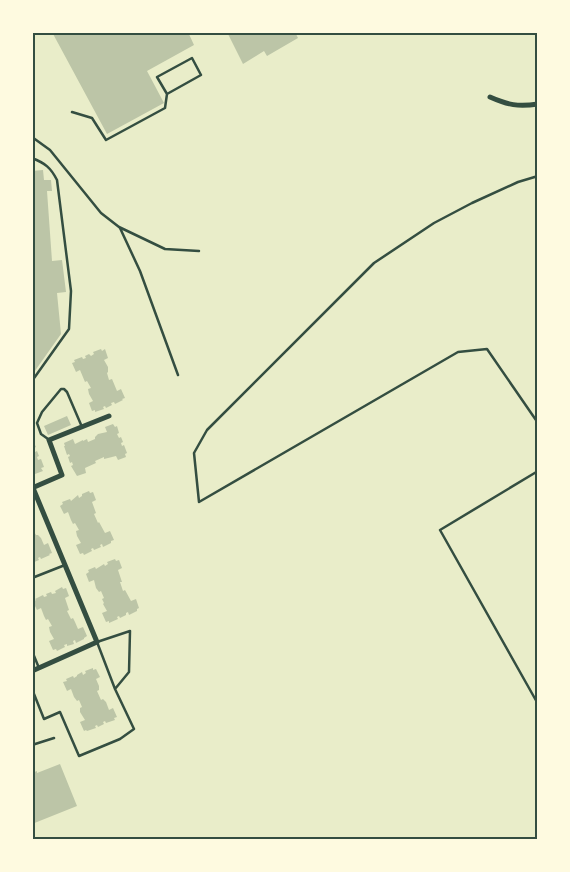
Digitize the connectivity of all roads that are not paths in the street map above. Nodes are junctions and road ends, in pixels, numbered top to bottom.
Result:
1 (167, 94) junction
2 (490, 97) dead end
3 (538, 104) edge
4 (72, 112) dead end
5 (32, 137) edge
6 (32, 158) edge
7 (538, 176) edge
8 (119, 227) junction
9 (199, 251) dead end
10 (178, 374) dead end
11 (32, 381) edge
12 (109, 416) dead end
13 (538, 423) edge
14 (82, 427) junction
15 (49, 440) junction
16 (538, 471) edge
17 (33, 488) edge
18 (65, 565) junction
19 (32, 578) edge
20 (97, 642) junction
21 (32, 651) edge
22 (40, 668) junction
23 (32, 671) edge
24 (32, 689) edge
25 (115, 689) junction
26 (538, 704) edge
27 (54, 738) dead end
28 (32, 745) edge

1 - 1 lane
1 - 4 lane
2 - 3 street
5 - 8 lane
6 - 11 lane
7 - 13 lane
8 - 9 lane
8 - 10 lane
12 - 14 street
14 - 15 street
14 - 15 lane
15 - 17 street
16 - 26 lane
17 - 18 street
18 - 19 lane
18 - 20 street
20 - 22 street
20 - 25 lane
20 - 25 lane
21 - 22 lane
22 - 23 street
24 - 25 lane
27 - 28 lane

